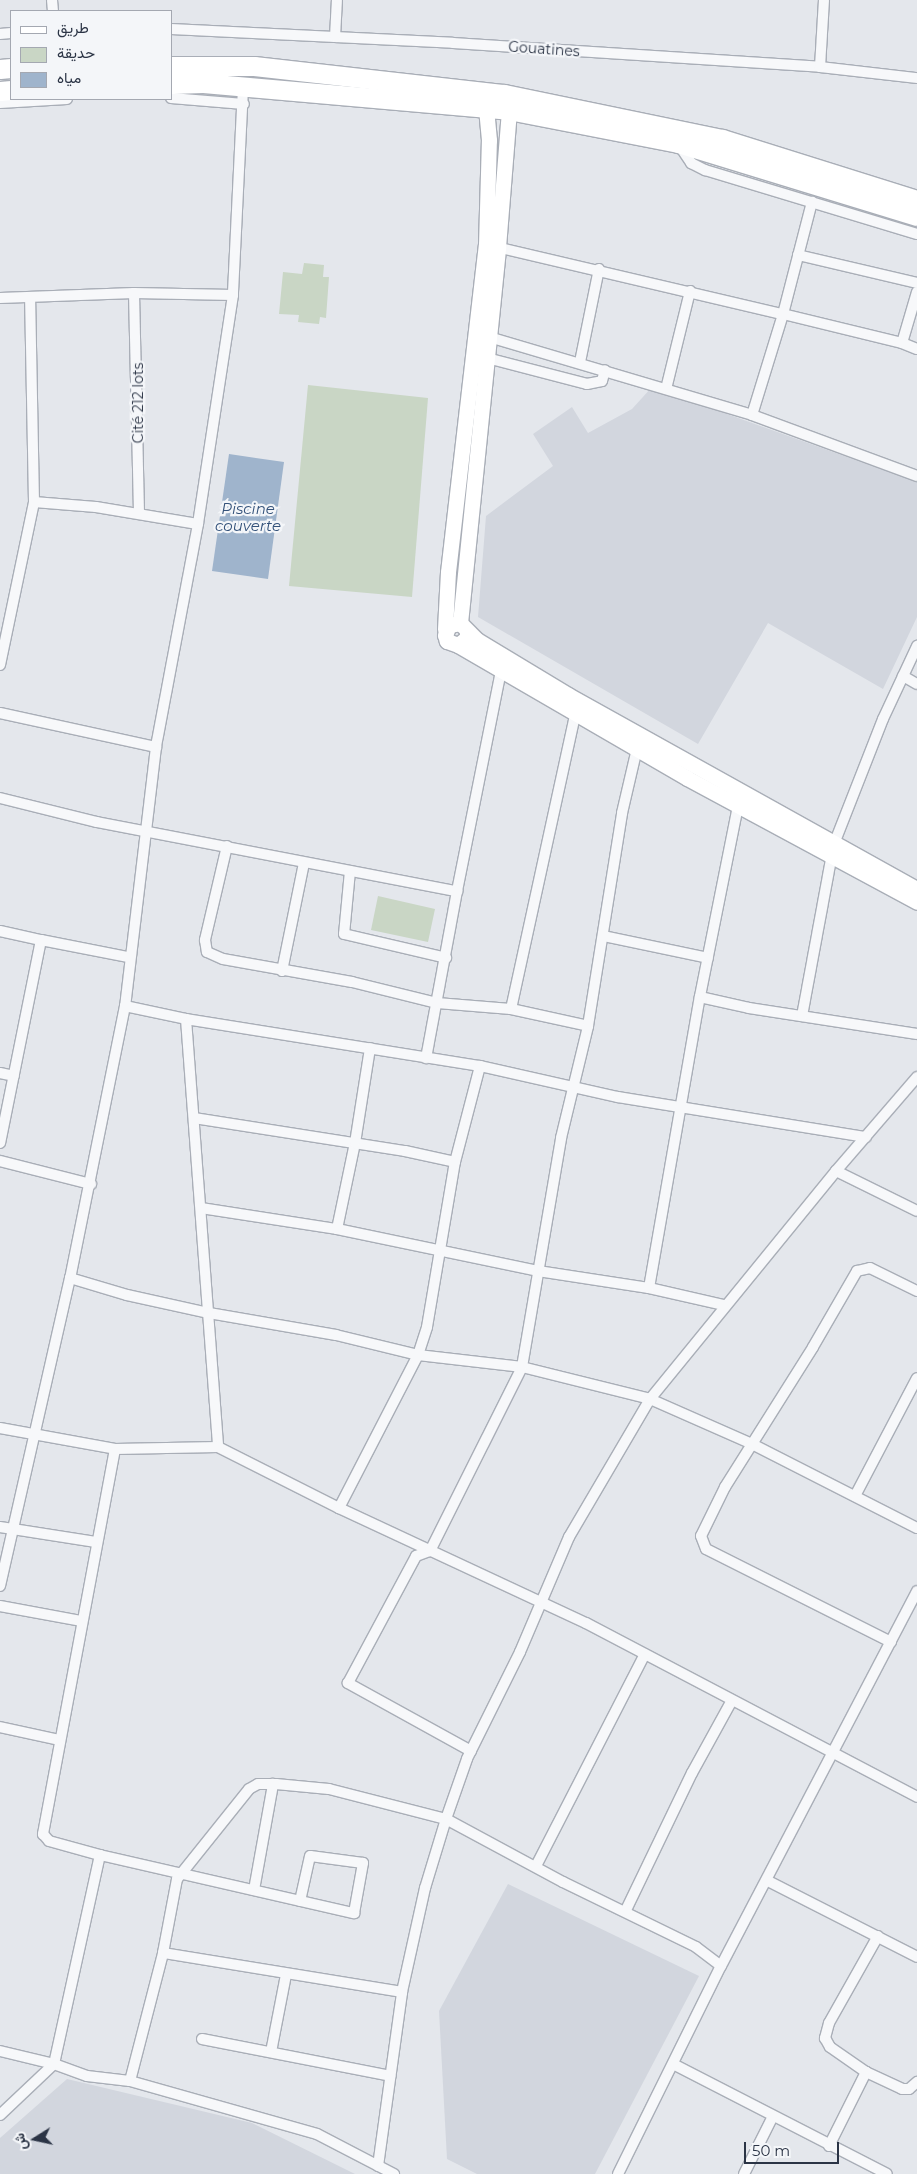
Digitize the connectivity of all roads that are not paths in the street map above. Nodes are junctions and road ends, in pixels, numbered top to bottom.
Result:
1 (337, 0) edge
2 (824, 0) edge
3 (172, 29) edge
4 (335, 37) junction
5 (172, 66) edge
6 (820, 67) junction
7 (917, 78) edge
8 (172, 84) edge
9 (244, 96) junction
10 (172, 98) edge
11 (50, 100) edge
12 (486, 100) junction
13 (0, 103) edge
14 (510, 103) junction
15 (678, 142) junction
16 (917, 200) edge
17 (812, 202) junction
18 (917, 216) edge
19 (917, 234) edge
20 (492, 246) junction
21 (798, 255) junction
22 (600, 269) junction
23 (917, 283) edge
24 (690, 291) junction
25 (917, 292) edge
26 (134, 293) junction
27 (233, 295) junction
28 (30, 297) junction
29 (0, 298) edge
30 (783, 314) junction
31 (489, 337) junction
32 (902, 343) junction
33 (917, 349) edge
34 (487, 358) junction
35 (580, 362) junction
36 (605, 370) junction
37 (666, 389) junction
38 (752, 415) junction
39 (917, 476) edge
40 (34, 502) junction
41 (139, 513) junction
42 (198, 524) junction
43 (464, 627) junction
44 (446, 629) junction
45 (458, 645) junction
46 (916, 653) edge
47 (0, 666) edge
48 (502, 670) junction
49 (903, 676) junction
50 (917, 684) edge
51 (0, 713) edge
52 (575, 715) junction
53 (639, 743) junction
54 (156, 747) junction
55 (0, 798) edge
56 (738, 806) junction
57 (144, 831) junction
58 (228, 846) junction
59 (833, 850) junction
60 (304, 863) junction
61 (350, 871) junction
62 (917, 889) edge
63 (457, 891) junction
64 (917, 902) edge
65 (0, 931) edge
66 (603, 936) junction
67 (41, 940) junction
68 (128, 956) junction
69 (446, 958) junction
70 (708, 958) junction
71 (282, 971) junction
72 (700, 997) junction
73 (437, 1003) junction
74 (125, 1006) junction
75 (512, 1009) junction
76 (802, 1016) junction
77 (186, 1019) junction
78 (588, 1026) junction
79 (917, 1034) edge
80 (370, 1048) junction
81 (426, 1058) junction
82 (480, 1066) junction
83 (0, 1073) edge
84 (14, 1076) junction
85 (917, 1077) edge
86 (571, 1087) junction
87 (679, 1106) junction
88 (194, 1118) junction
89 (866, 1137) junction
90 (0, 1143) edge
91 (355, 1143) junction
92 (0, 1161) edge
93 (455, 1162) junction
94 (836, 1171) junction
95 (91, 1184) junction
96 (200, 1208) junction
97 (917, 1211) edge
98 (337, 1229) junction
99 (440, 1251) junction
100 (538, 1271) junction
101 (70, 1278) junction
102 (649, 1288) junction
103 (917, 1291) edge
104 (724, 1306) junction
105 (209, 1313) junction
106 (418, 1355) junction
107 (522, 1368) junction
108 (917, 1378) edge
109 (650, 1399) junction
110 (0, 1428) edge
111 (35, 1436) junction
112 (752, 1444) junction
113 (218, 1447) junction
114 (115, 1449) junction
115 (855, 1496) junction
116 (339, 1508) junction
117 (0, 1527) edge
118 (917, 1528) edge
119 (13, 1530) junction
120 (96, 1542) junction
121 (430, 1552) junction
122 (0, 1586) edge
123 (917, 1591) edge
124 (542, 1602) junction
125 (0, 1606) edge
126 (81, 1621) junction
127 (891, 1642) junction
128 (645, 1654) junction
129 (731, 1702) junction
130 (0, 1727) edge
131 (59, 1740) junction
132 (470, 1751) junction
133 (831, 1752) junction
134 (273, 1784) junction
135 (917, 1797) edge
136 (446, 1819) junction
137 (100, 1855) junction
138 (536, 1866) junction
139 (180, 1872) junction
140 (768, 1880) junction
141 (254, 1890) junction
142 (300, 1900) junction
143 (626, 1910) junction
144 (878, 1936) junction
145 (163, 1952) junction
146 (917, 1957) edge
147 (721, 1966) junction
148 (286, 1975) junction
149 (402, 1992) junction
150 (202, 2039) dead end
151 (0, 2051) edge
152 (271, 2052) junction
153 (54, 2064) junction
154 (675, 2065) junction
155 (866, 2072) junction
156 (390, 2076) junction
157 (130, 2081) junction
158 (917, 2082) edge
159 (0, 2115) edge
160 (774, 2116) junction
161 (829, 2146) junction
162 (378, 2166) junction
163 (394, 2174) edge
164 (618, 2174) edge
165 (744, 2174) edge
166 (887, 2174) edge

1 - 4 street
2 - 6 street
3 - 4 street, Gouatines
4 - 6 street, Gouatines
5 - 12 highway
6 - 7 street, Gouatines
8 - 9 highway
9 - 10 street
9 - 12 highway
9 - 27 street
11 - 13 street
12 - 14 highway
12 - 20 street
14 - 15 highway
14 - 16 highway
14 - 20 street
15 - 17 street
15 - 18 highway
17 - 19 street
17 - 21 street
20 - 22 street
20 - 31 street
20 - 44 street
21 - 23 street
21 - 30 street
22 - 24 street
22 - 35 street
24 - 30 street
24 - 37 street
25 - 32 street
26 - 27 street
26 - 28 street
26 - 41 street, Cité 212 lots
27 - 42 street
28 - 29 street
28 - 40 street
30 - 32 street
30 - 38 street
31 - 34 street
31 - 35 street
32 - 33 street
34 - 36 street
34 - 43 street
35 - 36 street
36 - 37 street
37 - 38 street
38 - 39 street
40 - 41 street
40 - 47 street
41 - 42 street
42 - 54 street
43 - 44 street
43 - 45 street
43 - 53 street
44 - 45 street
45 - 48 street
46 - 49 street
48 - 52 street
48 - 63 street
49 - 50 street
49 - 59 street
51 - 54 street
52 - 53 street
52 - 75 street
53 - 56 street
53 - 59 street
53 - 66 street
54 - 57 street
55 - 57 street
56 - 59 street
56 - 70 street
57 - 58 street
57 - 68 street
58 - 60 street
58 - 71 street
59 - 62 street
59 - 64 street
59 - 76 street
60 - 61 street
60 - 71 street
61 - 63 street
61 - 69 street
63 - 69 street
65 - 67 street
66 - 70 street
66 - 78 street
67 - 68 street
67 - 84 street
68 - 74 street
69 - 73 street
70 - 72 street
71 - 73 street
72 - 76 street
72 - 87 street
73 - 75 street
73 - 81 street
74 - 77 street
74 - 95 street
75 - 78 street
76 - 79 street
77 - 80 street
77 - 88 street
78 - 86 street
80 - 81 street
80 - 91 street
81 - 82 street
82 - 86 street
82 - 93 street
83 - 84 street
84 - 90 street
85 - 89 street
86 - 87 street
86 - 100 street
87 - 89 street
87 - 102 street
88 - 91 street
88 - 96 street
89 - 94 street
91 - 93 street
91 - 98 street
92 - 95 street
93 - 99 street
94 - 97 street
94 - 104 street
95 - 101 street
96 - 98 street
96 - 105 street
98 - 99 street
99 - 100 street
99 - 106 street
100 - 102 street
100 - 107 street
101 - 105 street
101 - 111 street
102 - 104 street
103 - 112 street
104 - 109 street
105 - 106 street
105 - 113 street
106 - 107 street
106 - 116 street
107 - 109 street
107 - 121 street
108 - 115 street
109 - 112 street
109 - 124 street
110 - 111 street
111 - 114 street
111 - 119 street
112 - 115 street
112 - 127 street
113 - 114 street
113 - 116 street
114 - 120 street
115 - 118 street
116 - 121 street
117 - 119 street
119 - 120 street
119 - 122 street
120 - 126 street
121 - 124 street
121 - 132 street
123 - 127 street
124 - 128 street
124 - 132 street
125 - 126 street
126 - 131 street
127 - 133 street
128 - 129 street
128 - 138 street
129 - 133 street
129 - 143 street
130 - 131 street
131 - 137 street
132 - 136 street
133 - 135 street
133 - 140 street
134 - 136 street
134 - 139 street
134 - 141 street
136 - 138 street
136 - 149 street
137 - 139 street
137 - 153 street
138 - 143 street
139 - 141 street
139 - 145 street
140 - 144 street
140 - 147 street
141 - 142 street
142 - 142 street
143 - 147 street
144 - 146 street
144 - 155 street
145 - 148 street
145 - 157 street
147 - 154 street
148 - 149 street
148 - 152 street
149 - 156 street
150 - 152 street
151 - 153 street
152 - 156 street
153 - 157 street
153 - 159 street
154 - 160 street
154 - 164 street
155 - 158 street
155 - 161 street
156 - 162 street
157 - 162 street
160 - 161 street
160 - 165 street
161 - 166 street
162 - 163 street

